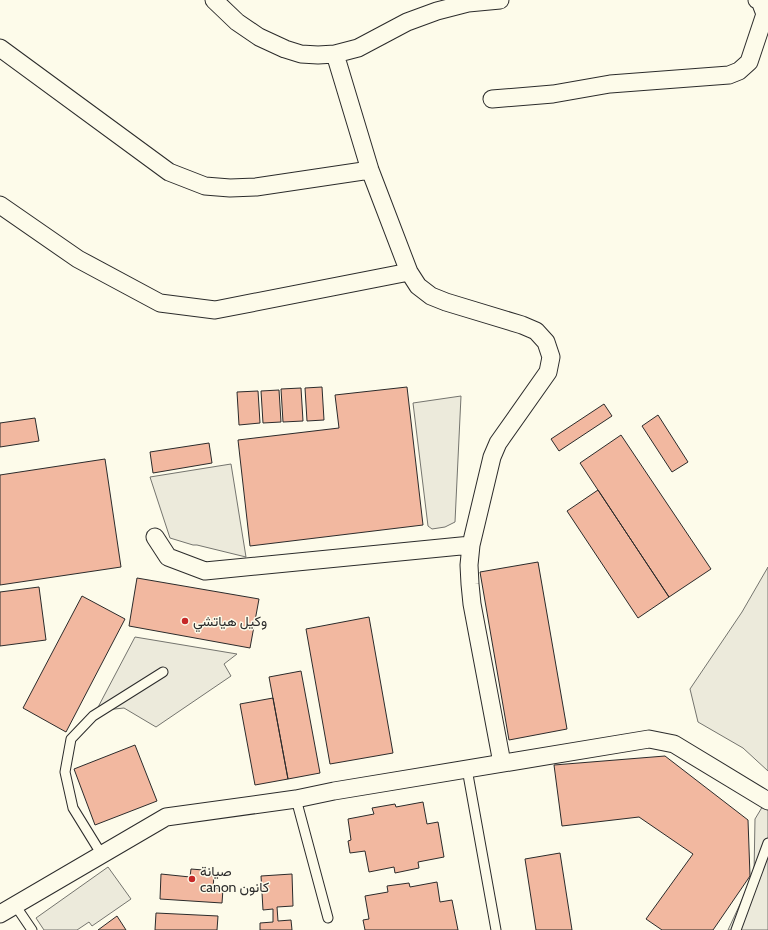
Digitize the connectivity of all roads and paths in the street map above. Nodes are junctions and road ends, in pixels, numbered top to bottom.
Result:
1 (214, 0) edge
2 (500, 0) edge
3 (763, 9) edge
4 (0, 48) edge
5 (335, 54) junction
6 (492, 99) dead end
7 (370, 170) junction
8 (0, 205) edge
9 (409, 272) junction
10 (155, 537) dead end
11 (471, 545) junction
12 (162, 672) dead end
13 (502, 763) junction
14 (467, 769) junction
15 (296, 799) junction
16 (768, 801) edge
17 (768, 843) edge
18 (102, 855) junction
19 (15, 905) junction
20 (0, 914) edge
21 (328, 918) dead end
22 (32, 930) edge
23 (496, 930) edge
24 (736, 930) edge

1 - 5 street
2 - 5 street
3 - 6 street
4 - 7 street
5 - 7 street
7 - 9 street
8 - 9 street
9 - 11 street
10 - 11 street
11 - 13 street
12 - 18 lane
13 - 14 street
13 - 16 street
14 - 15 street
14 - 23 lane
15 - 18 street
15 - 21 lane
17 - 24 lane
18 - 19 street
19 - 20 street
19 - 22 lane

